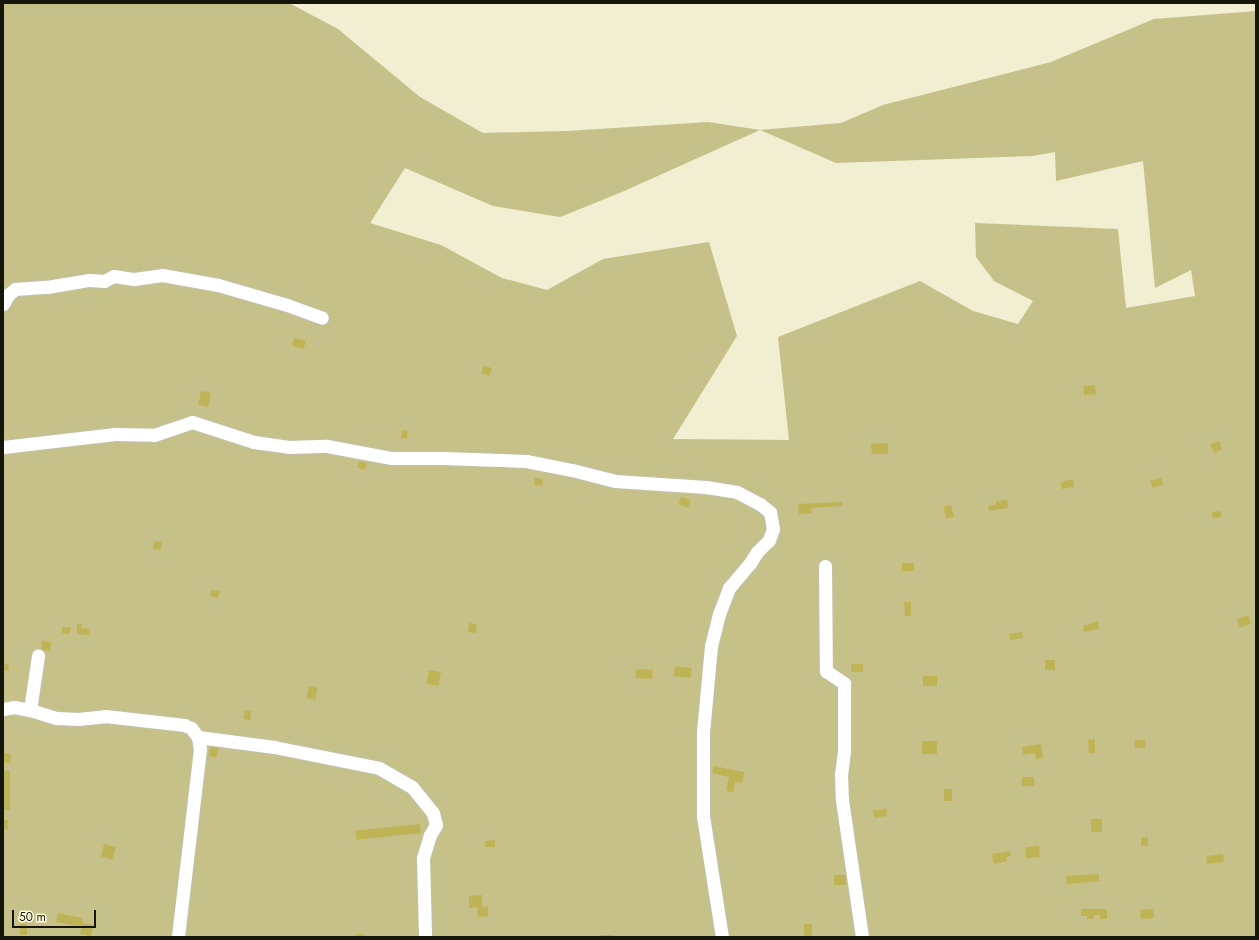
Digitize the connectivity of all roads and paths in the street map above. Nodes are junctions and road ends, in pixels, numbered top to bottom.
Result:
1 (3, 304) edge
2 (322, 318) dead end
3 (3, 447) edge
4 (825, 566) dead end
5 (38, 656) dead end
6 (3, 709) edge
7 (30, 710) junction
8 (198, 737) junction
9 (178, 937) edge
10 (425, 937) edge
11 (722, 937) edge
12 (862, 937) edge

1 - 2 street
3 - 11 street
4 - 12 street
5 - 7 street
6 - 7 street
7 - 8 street
8 - 9 street
8 - 10 street

